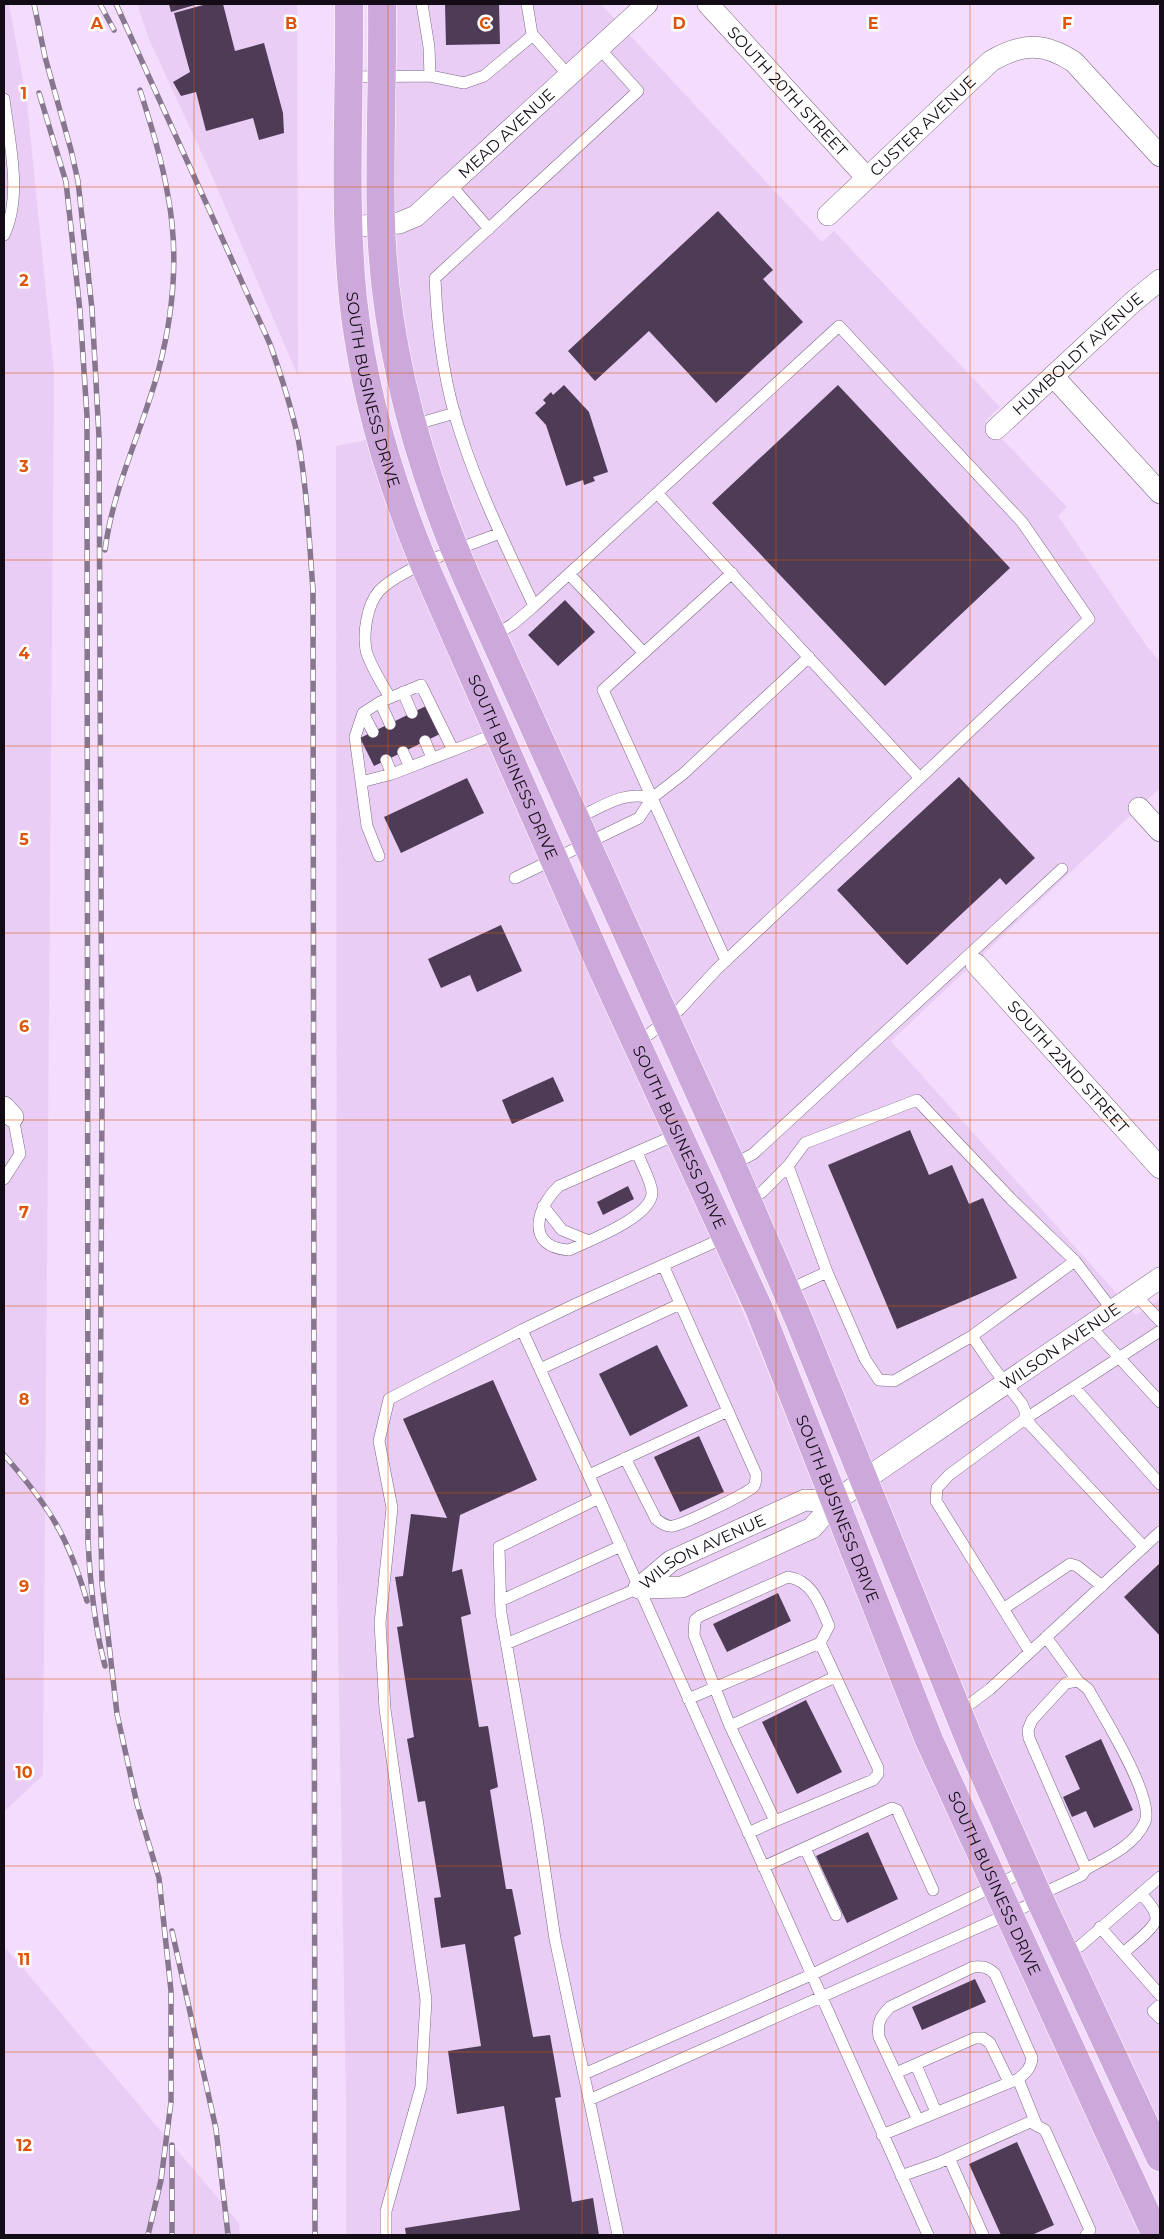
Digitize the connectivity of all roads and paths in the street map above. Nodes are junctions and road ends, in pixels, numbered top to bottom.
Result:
1 (349, 4) edge
2 (382, 4) edge
3 (422, 4) edge
4 (527, 4) edge
5 (647, 4) edge
6 (708, 4) edge
7 (533, 34) junction
8 (599, 48) junction
9 (383, 76) junction
10 (430, 76) junction
11 (569, 76) junction
12 (348, 77) junction
13 (4, 99) edge
14 (1160, 156) edge
15 (867, 178) junction
16 (450, 184) junction
17 (828, 215) dead end
18 (381, 225) junction
19 (349, 227) junction
20 (489, 229) junction
21 (4, 235) edge
22 (1160, 280) edge
23 (1053, 376) junction
24 (455, 413) junction
25 (412, 426) junction
26 (996, 429) dead end
27 (657, 493) junction
28 (1160, 493) edge
29 (500, 533) junction
30 (456, 552) junction
31 (424, 564) junction
32 (732, 573) junction
33 (569, 574) junction
34 (534, 606) junction
35 (493, 636) junction
36 (644, 653) junction
37 (809, 657) junction
38 (404, 692) junction
39 (385, 700) junction
40 (363, 713) junction
41 (412, 713) dead end
42 (390, 724) dead end
43 (373, 732) dead end
44 (498, 733) junction
45 (424, 741) dead end
46 (453, 750) junction
47 (403, 752) dead end
48 (432, 758) junction
49 (386, 760) dead end
50 (410, 767) junction
51 (392, 774) junction
52 (920, 778) junction
53 (361, 782) junction
54 (652, 798) junction
55 (1139, 808) dead end
56 (576, 819) junction
57 (1160, 831) edge
58 (587, 844) junction
59 (379, 856) dead end
60 (554, 860) junction
61 (1062, 869) dead end
62 (515, 878) dead end
63 (726, 960) junction
64 (976, 964) dead end
65 (666, 1021) junction
66 (637, 1044) junction
67 (8, 1112) edge
68 (678, 1134) junction
69 (636, 1152) junction
70 (732, 1165) junction
71 (788, 1166) junction
72 (1160, 1168) edge
73 (4, 1179) edge
74 (747, 1202) junction
75 (543, 1206) junction
76 (726, 1237) junction
77 (589, 1241) junction
78 (1075, 1261) junction
79 (663, 1265) junction
80 (827, 1272) junction
81 (1160, 1278) edge
82 (786, 1292) junction
83 (1136, 1295) junction
84 (680, 1304) junction
85 (1112, 1311) junction
86 (1160, 1321) edge
87 (1090, 1326) junction
88 (522, 1330) junction
89 (1160, 1331) edge
90 (972, 1336) junction
91 (1119, 1358) junction
92 (540, 1368) junction
93 (1007, 1384) junction
94 (1074, 1387) junction
95 (1160, 1402) edge
96 (728, 1411) junction
97 (1024, 1419) junction
98 (625, 1458) junction
99 (589, 1474) junction
100 (864, 1480) junction
101 (1160, 1484) edge
102 (600, 1498) junction
103 (835, 1502) junction
104 (1160, 1532) edge
105 (621, 1546) junction
106 (1144, 1547) junction
107 (1102, 1586) junction
108 (639, 1588) junction
109 (500, 1601) junction
110 (1003, 1609) junction
111 (1046, 1637) junction
112 (820, 1643) junction
113 (506, 1644) junction
114 (1030, 1652) junction
115 (835, 1677) junction
116 (1078, 1681) junction
117 (715, 1687) junction
118 (688, 1699) junction
119 (958, 1713) junction
120 (730, 1726) junction
121 (775, 1821) junction
122 (748, 1833) junction
123 (805, 1848) junction
124 (763, 1867) junction
125 (1086, 1869) junction
126 (1028, 1870) junction
127 (1160, 1877) edge
128 (995, 1886) junction
129 (933, 1890) dead end
130 (1140, 1893) junction
131 (1040, 1898) junction
132 (1008, 1914) junction
133 (836, 1915) dead end
134 (1100, 1927) junction
135 (1065, 1953) junction
136 (1123, 1953) junction
137 (811, 1975) junction
138 (1160, 1995) edge
139 (821, 1997) junction
140 (1160, 2005) edge
141 (1160, 2018) edge
142 (916, 2065) junction
143 (896, 2073) junction
144 (584, 2074) junction
145 (1014, 2080) junction
146 (589, 2100) junction
147 (936, 2112) junction
148 (918, 2120) junction
149 (1037, 2126) junction
150 (882, 2135) junction
151 (1160, 2157) edge
152 (949, 2158) junction
153 (901, 2176) junction
154 (386, 2235) edge
155 (618, 2235) edge
156 (928, 2235) edge
157 (983, 2235) edge
158 (1086, 2235) edge
159 (1156, 2235) edge

1 - 12 main road, SOUTH BUSINESS DRIVE
2 - 9 main road, SOUTH BUSINESS DRIVE
3 - 10 lane
4 - 7 lane
5 - 8 street, MEAD AVENUE
6 - 15 street, SOUTH 20TH STREET
7 - 10 lane
7 - 11 lane
8 - 11 street, MEAD AVENUE
8 - 20 lane
9 - 10 lane
9 - 12 lane
9 - 18 main road, SOUTH BUSINESS DRIVE
11 - 16 street, MEAD AVENUE
12 - 19 main road, SOUTH BUSINESS DRIVE
13 - 21 lane
14 - 15 street, CUSTER AVENUE
15 - 17 street, CUSTER AVENUE
16 - 18 street, MEAD AVENUE
16 - 20 lane
18 - 19 street, MEAD AVENUE
18 - 25 main road, SOUTH BUSINESS DRIVE
19 - 31 main road, SOUTH BUSINESS DRIVE
20 - 24 lane
22 - 23 street, HUMBOLDT AVENUE
23 - 26 street, HUMBOLDT AVENUE
23 - 28 street
24 - 25 lane
24 - 29 lane
25 - 30 main road, SOUTH BUSINESS DRIVE
27 - 32 lane
27 - 33 lane
27 - 52 lane
29 - 30 lane
29 - 34 lane
30 - 31 lane
30 - 35 main road, SOUTH BUSINESS DRIVE
31 - 39 lane
31 - 44 main road, SOUTH BUSINESS DRIVE
32 - 36 lane
32 - 37 lane
33 - 34 lane
33 - 36 lane
34 - 35 lane
35 - 56 main road, SOUTH BUSINESS DRIVE
36 - 54 lane
37 - 52 lane
37 - 54 lane
38 - 39 lane
38 - 41 lane
38 - 46 lane
39 - 40 lane
39 - 42 lane
40 - 43 lane
40 - 53 lane
44 - 46 lane
44 - 60 main road, SOUTH BUSINESS DRIVE
45 - 48 lane
46 - 48 lane
47 - 50 lane
48 - 50 lane
49 - 51 lane
50 - 51 lane
51 - 53 lane
52 - 63 lane
53 - 59 lane
54 - 56 lane
54 - 58 lane
54 - 63 lane
55 - 57 street
56 - 58 main road, SOUTH BUSINESS DRIVE
58 - 60 lane
58 - 65 main road, SOUTH BUSINESS DRIVE
60 - 62 lane
60 - 66 main road, SOUTH BUSINESS DRIVE
61 - 70 lane
63 - 65 lane
64 - 72 street, SOUTH 22ND STREET
65 - 66 lane
65 - 70 main road, SOUTH BUSINESS DRIVE
66 - 68 main road, SOUTH BUSINESS DRIVE
67 - 73 lane
68 - 69 lane
68 - 76 main road, SOUTH BUSINESS DRIVE
69 - 75 lane
69 - 77 lane
70 - 74 main road, SOUTH BUSINESS DRIVE
71 - 74 lane
71 - 78 lane
71 - 80 lane
74 - 82 main road, SOUTH BUSINESS DRIVE
75 - 77 lane
75 - 77 lane
76 - 79 lane
76 - 103 main road, SOUTH BUSINESS DRIVE
78 - 85 lane
78 - 90 lane
79 - 84 lane
79 - 88 lane
80 - 82 lane
80 - 90 lane
81 - 83 street, WILSON AVENUE
82 - 100 main road, SOUTH BUSINESS DRIVE
83 - 85 street, WILSON AVENUE
83 - 86 lane
84 - 92 lane
84 - 96 lane
85 - 87 street, WILSON AVENUE
87 - 91 lane
87 - 93 street, WILSON AVENUE
88 - 92 lane
88 - 154 lane
89 - 91 lane
90 - 93 lane
91 - 94 lane
91 - 95 lane
92 - 99 lane
93 - 97 lane
93 - 100 street, WILSON AVENUE
94 - 97 lane
94 - 101 lane
96 - 98 lane
96 - 98 lane
97 - 106 lane
97 - 110 lane
98 - 99 lane
99 - 102 lane
100 - 103 street, WILSON AVENUE
100 - 119 main road, SOUTH BUSINESS DRIVE
102 - 105 lane
102 - 109 lane
103 - 108 street, WILSON AVENUE
103 - 108 street, WILSON AVENUE
103 - 128 main road, SOUTH BUSINESS DRIVE
104 - 106 lane
105 - 108 lane
105 - 109 lane
106 - 107 lane
107 - 110 lane
107 - 111 lane
108 - 113 lane
108 - 118 lane
109 - 113 lane
110 - 114 lane
111 - 114 lane
111 - 116 lane
112 - 115 lane
112 - 117 lane
112 - 117 lane
113 - 144 lane
114 - 119 lane
115 - 120 lane
115 - 121 lane
116 - 125 lane
116 - 125 lane
117 - 118 lane
117 - 120 lane
118 - 122 lane
119 - 126 main road, SOUTH BUSINESS DRIVE
120 - 121 lane
121 - 122 lane
122 - 124 lane
123 - 124 lane
123 - 129 lane
123 - 133 lane
124 - 137 lane
125 - 131 lane
126 - 128 lane
126 - 131 main road, SOUTH BUSINESS DRIVE
127 - 130 lane
128 - 132 main road, SOUTH BUSINESS DRIVE
128 - 137 lane
130 - 134 lane
130 - 136 lane
131 - 132 lane
131 - 135 main road, SOUTH BUSINESS DRIVE
132 - 139 lane
132 - 159 main road, SOUTH BUSINESS DRIVE
134 - 135 lane
134 - 136 lane
135 - 151 main road, SOUTH BUSINESS DRIVE
136 - 138 lane
137 - 139 lane
137 - 144 lane
139 - 146 lane
139 - 150 lane
140 - 141 lane
142 - 143 lane
142 - 145 lane
142 - 147 lane
143 - 145 lane
143 - 148 lane
144 - 146 lane
145 - 147 lane
145 - 149 lane
146 - 155 lane
147 - 148 lane
148 - 150 lane
149 - 152 lane
149 - 158 lane
150 - 153 lane
152 - 153 lane
152 - 157 lane
153 - 156 lane

